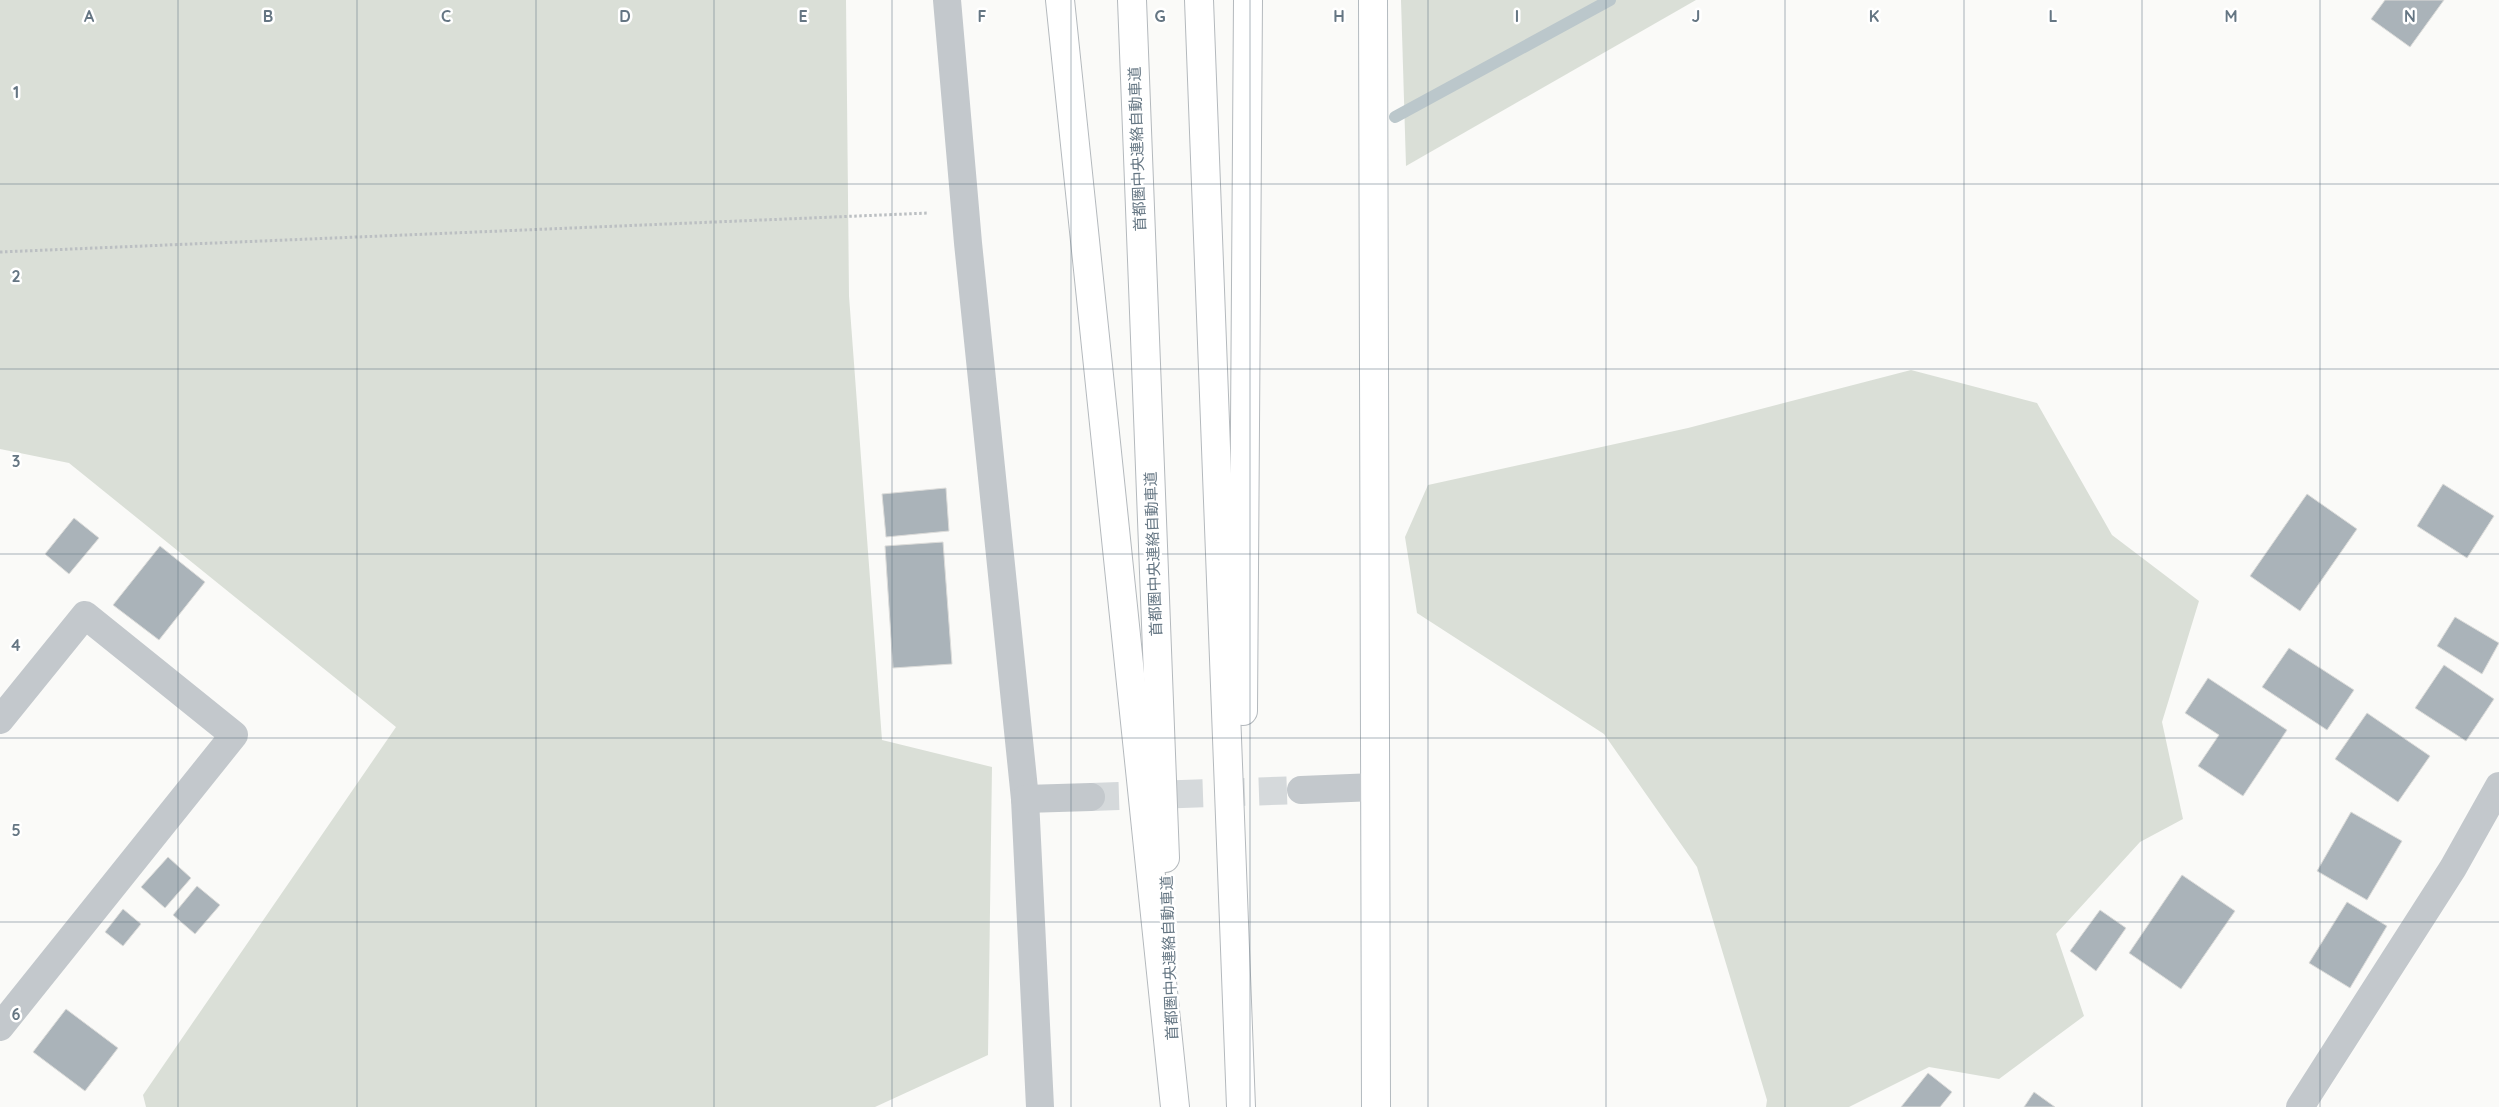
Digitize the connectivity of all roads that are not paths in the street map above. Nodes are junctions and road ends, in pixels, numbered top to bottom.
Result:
1 (947, 0) edge
2 (1060, 0) edge
3 (1132, 0) edge
4 (1199, 0) edge
5 (1248, 0) edge
6 (1373, 0) edge
7 (0, 720) edge
8 (2499, 786) edge
9 (1375, 787) junction
10 (1301, 790) tunnel mouth
11 (1091, 797) tunnel mouth
12 (1025, 799) junction
13 (0, 1027) edge
14 (1040, 1107) edge
15 (1175, 1107) edge
16 (1241, 1107) edge
17 (1376, 1107) edge
18 (2300, 1107) edge

1 - 12 street
2 - 15 main road
3 - 15 main road, 首都圏中央連絡自動車道
4 - 16 main road
5 - 16 main road
6 - 9 main road
7 - 13 street
8 - 18 street
9 - 10 street
9 - 17 main road
11 - 12 street
12 - 14 street

